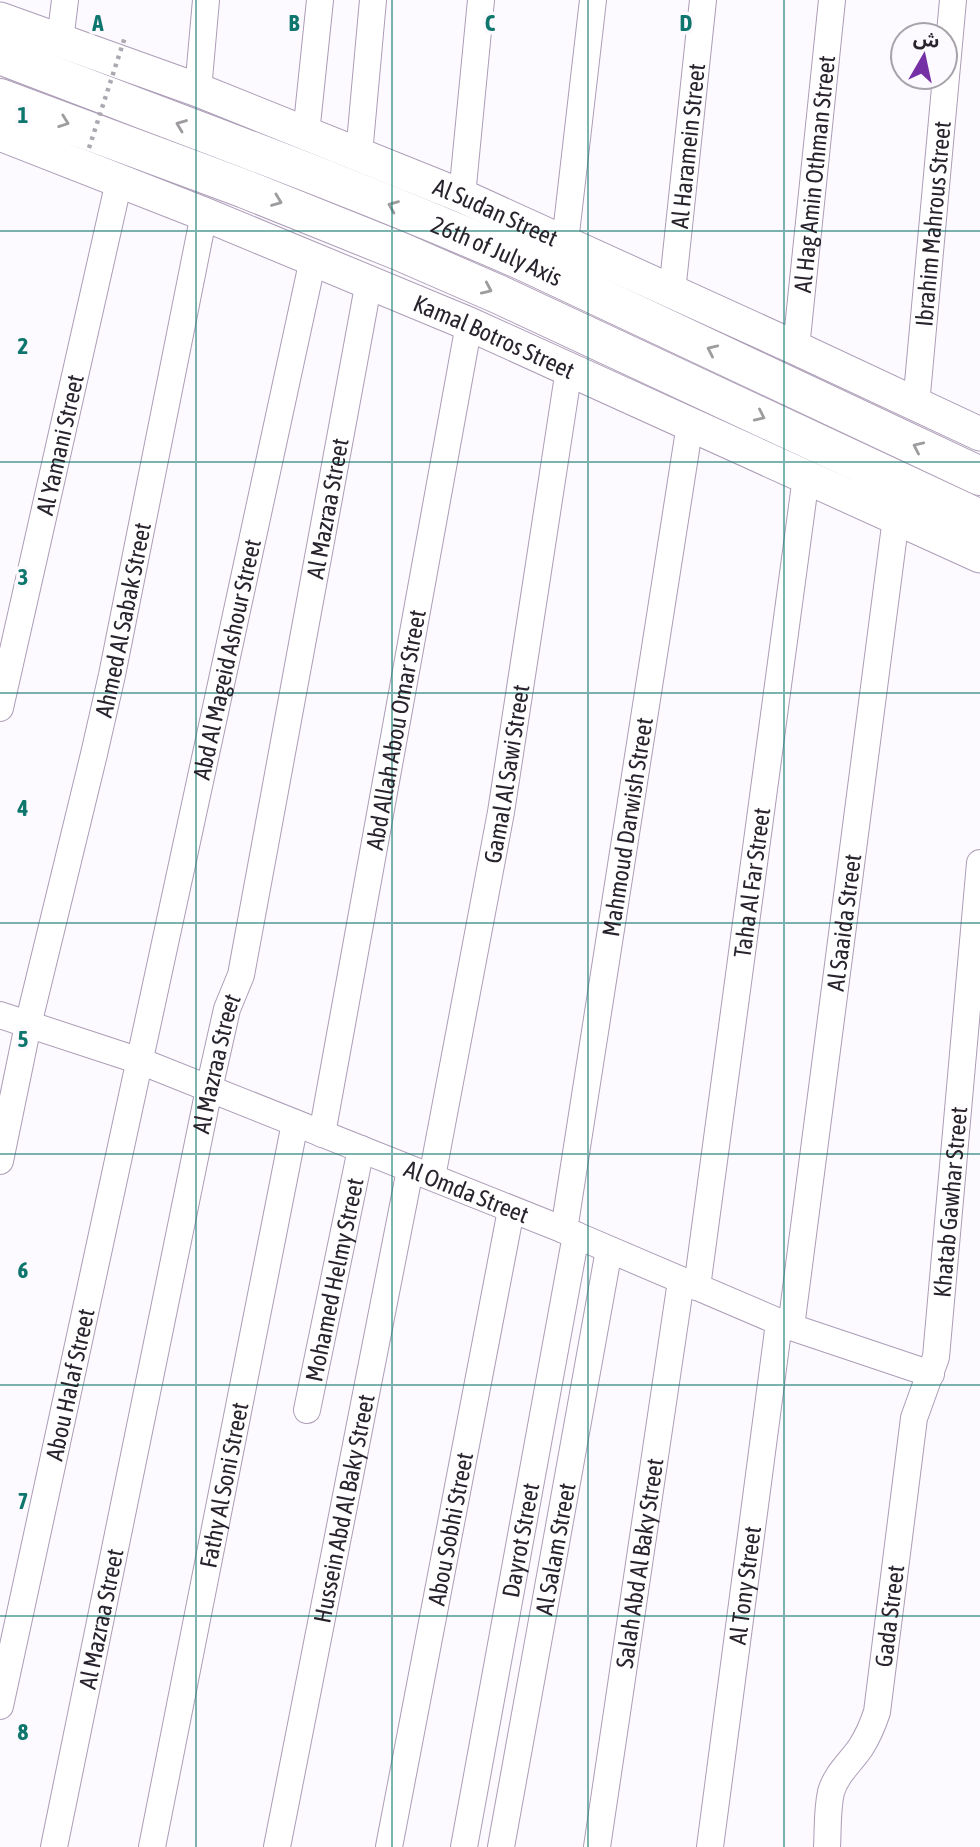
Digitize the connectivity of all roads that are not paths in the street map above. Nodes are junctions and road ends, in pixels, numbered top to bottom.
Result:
1 (65, 0) edge
2 (206, 0) edge
3 (320, 0) edge
4 (373, 0) edge
5 (481, 0) edge
6 (593, 0) edge
7 (703, 0) edge
8 (832, 0) edge
9 (953, 0) edge
10 (0, 19) edge
11 (60, 41) junction
12 (0, 55) edge
13 (198, 89) junction
14 (0, 98) edge
15 (0, 134) edge
16 (306, 134) junction
17 (359, 154) junction
18 (119, 181) junction
19 (462, 196) junction
20 (204, 214) junction
21 (565, 243) junction
22 (313, 259) junction
23 (369, 281) junction
24 (672, 292) junction
25 (469, 324) junction
26 (796, 348) junction
27 (569, 369) junction
28 (916, 405) junction
29 (691, 424) junction
30 (980, 435) edge
31 (980, 476) edge
32 (806, 477) junction
33 (896, 518) junction
34 (980, 519) edge
35 (980, 556) edge
36 (0, 708) edge
37 (980, 863) edge
38 (0, 1015) edge
39 (28, 1024) junction
40 (140, 1061) junction
41 (209, 1089) junction
42 (295, 1123) junction
43 (322, 1134) junction
44 (361, 1149) junction
45 (0, 1161) edge
46 (421, 1174) junction
47 (511, 1209) junction
48 (570, 1233) junction
49 (609, 1250) junction
50 (689, 1284) junction
51 (785, 1325) junction
52 (930, 1374) junction
53 (307, 1410) dead end
54 (0, 1706) edge
55 (54, 1847) edge
56 (152, 1847) edge
57 (277, 1847) edge
58 (390, 1847) edge
59 (464, 1847) edge
60 (501, 1847) edge
61 (597, 1847) edge
62 (710, 1847) edge
63 (827, 1847) edge

1 - 11 street
2 - 13 street
3 - 16 street
4 - 17 street
5 - 19 street
6 - 21 street
7 - 24 street, Al Haramein Street
8 - 26 street, Al Hag Amin Othman Street
9 - 28 street, Ibrahim Mahrous Street
10 - 11 street, Al Sudan Street
11 - 13 street, Al Sudan Street
31 -> 12 highway, 26th of July Axis
13 - 16 street, Al Sudan Street
14 -> 34 highway, 26th of July Axis
15 - 18 street, Kamal Botros Street
16 - 17 street, Al Sudan Street
17 - 19 street, Al Sudan Street
18 - 20 street, Kamal Botros Street
18 - 36 street, Al Yamani Street
19 - 21 street, Al Sudan Street
20 - 22 street, Kamal Botros Street
20 - 39 street, Ahmed Al Sabak Street
21 - 24 street, Al Sudan Street
22 - 23 street, Kamal Botros Street
22 - 40 street, Abd Al Mageid Ashour Street
23 - 25 street, Kamal Botros Street
23 - 41 street, Al Mazraa Street
24 - 26 street, Al Sudan Street
25 - 27 street, Kamal Botros Street
25 - 43 street, Abd Allah Abou Omar Street
26 - 28 street, Al Sudan Street
27 - 29 street, Kamal Botros Street
27 - 46 street, Gamal Al Sawi Street
28 - 30 street, Al Sudan Street
29 - 32 street, Kamal Botros Street
29 - 48 street, Mahmoud Darwish Street
32 - 33 street, Kamal Botros Street
32 - 50 street, Taha Al Far Street
33 - 35 street, Kamal Botros Street
33 - 51 street, Al Saaida Street
37 - 52 street, Khatab Gawhar Street
38 - 39 street, Al Omda Street
39 - 40 street, Al Omda Street
39 - 45 street, Ahmed Al Sabak Street
40 - 41 street, Al Omda Street
40 - 54 street, Abou Halaf Street
41 - 42 street, Al Omda Street
41 - 55 street, Al Mazraa Street
42 - 43 street, Al Omda Street
42 - 56 street, Fathy Al Soni Street
43 - 44 street, Al Omda Street
44 - 46 street, Al Omda Street
44 - 53 street, Mohamed Helmy Street
46 - 47 street, Al Omda Street
46 - 57 street, Hussein Abd Al Baky Street
47 - 48 street, Al Omda Street
47 - 58 street, Abou Sobhi Street
48 - 49 street, Al Omda Street
48 - 59 street, Dayrot Street
49 - 50 street, Al Omda Street
49 - 60 street, Al Salam Street
50 - 51 street, Al Omda Street
50 - 61 street, Salah Abd Al Baky Street
51 - 52 street, Al Omda Street
51 - 62 street, Al Tony Street
52 - 63 street, Gada Street

